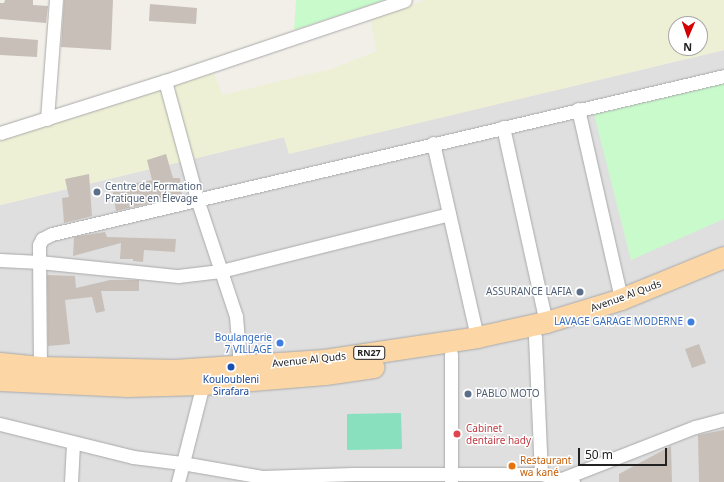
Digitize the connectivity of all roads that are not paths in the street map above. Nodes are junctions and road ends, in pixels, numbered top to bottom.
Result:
1 (56, 0) edge
2 (405, 0) edge
3 (724, 76) edge
4 (165, 81) junction
5 (578, 109) junction
6 (47, 120) junction
7 (503, 127) junction
8 (0, 133) edge
9 (433, 143) junction
10 (197, 199) junction
11 (449, 214) junction
12 (724, 257) edge
13 (0, 260) edge
14 (39, 262) junction
15 (221, 271) junction
16 (724, 272) edge
17 (621, 299) junction
18 (541, 329) junction
19 (477, 337) junction
20 (451, 354) junction
21 (0, 363) edge
22 (240, 366) junction
23 (40, 367) junction
24 (0, 380) edge
25 (203, 384) junction
26 (724, 419) edge
27 (0, 424) edge
28 (73, 443) junction
29 (182, 462) junction
30 (540, 474) junction
31 (353, 478) edge
32 (451, 478) edge
33 (262, 479) edge
34 (569, 480) edge
35 (71, 482) edge
36 (178, 482) edge

1 - 6 street
2 - 4 street
3 - 5 street
4 - 6 street
4 - 10 street
5 - 7 street
5 - 17 street
6 - 8 street
7 - 9 street
7 - 18 street
9 - 10 street
9 - 11 street
10 - 14 street
10 - 15 street
11 - 15 street
11 - 19 street
12 - 17 main road, Avenue Al Quds / RN27
13 - 14 street
14 - 15 street
14 - 23 street
15 - 22 street
16 - 18 main road, Avenue Al Quds / RN27
17 - 18 main road, Avenue Al Quds / RN27
18 - 19 main road, Avenue Al Quds / RN27
18 - 20 main road, Avenue Al Quds / RN27
18 - 30 street
19 - 22 main road, Avenue Al Quds / RN27
20 - 25 main road, Avenue Al Quds / RN27
20 - 32 street
21 - 23 main road, Avenue Al Quds / RN27
22 - 23 main road, Avenue Al Quds / RN27
24 - 25 main road, Avenue Al Quds / RN27
25 - 29 street
26 - 34 street
27 - 28 street
28 - 29 street
28 - 35 street
29 - 33 street
29 - 36 street
30 - 32 street
30 - 34 street
31 - 32 street
31 - 33 street

